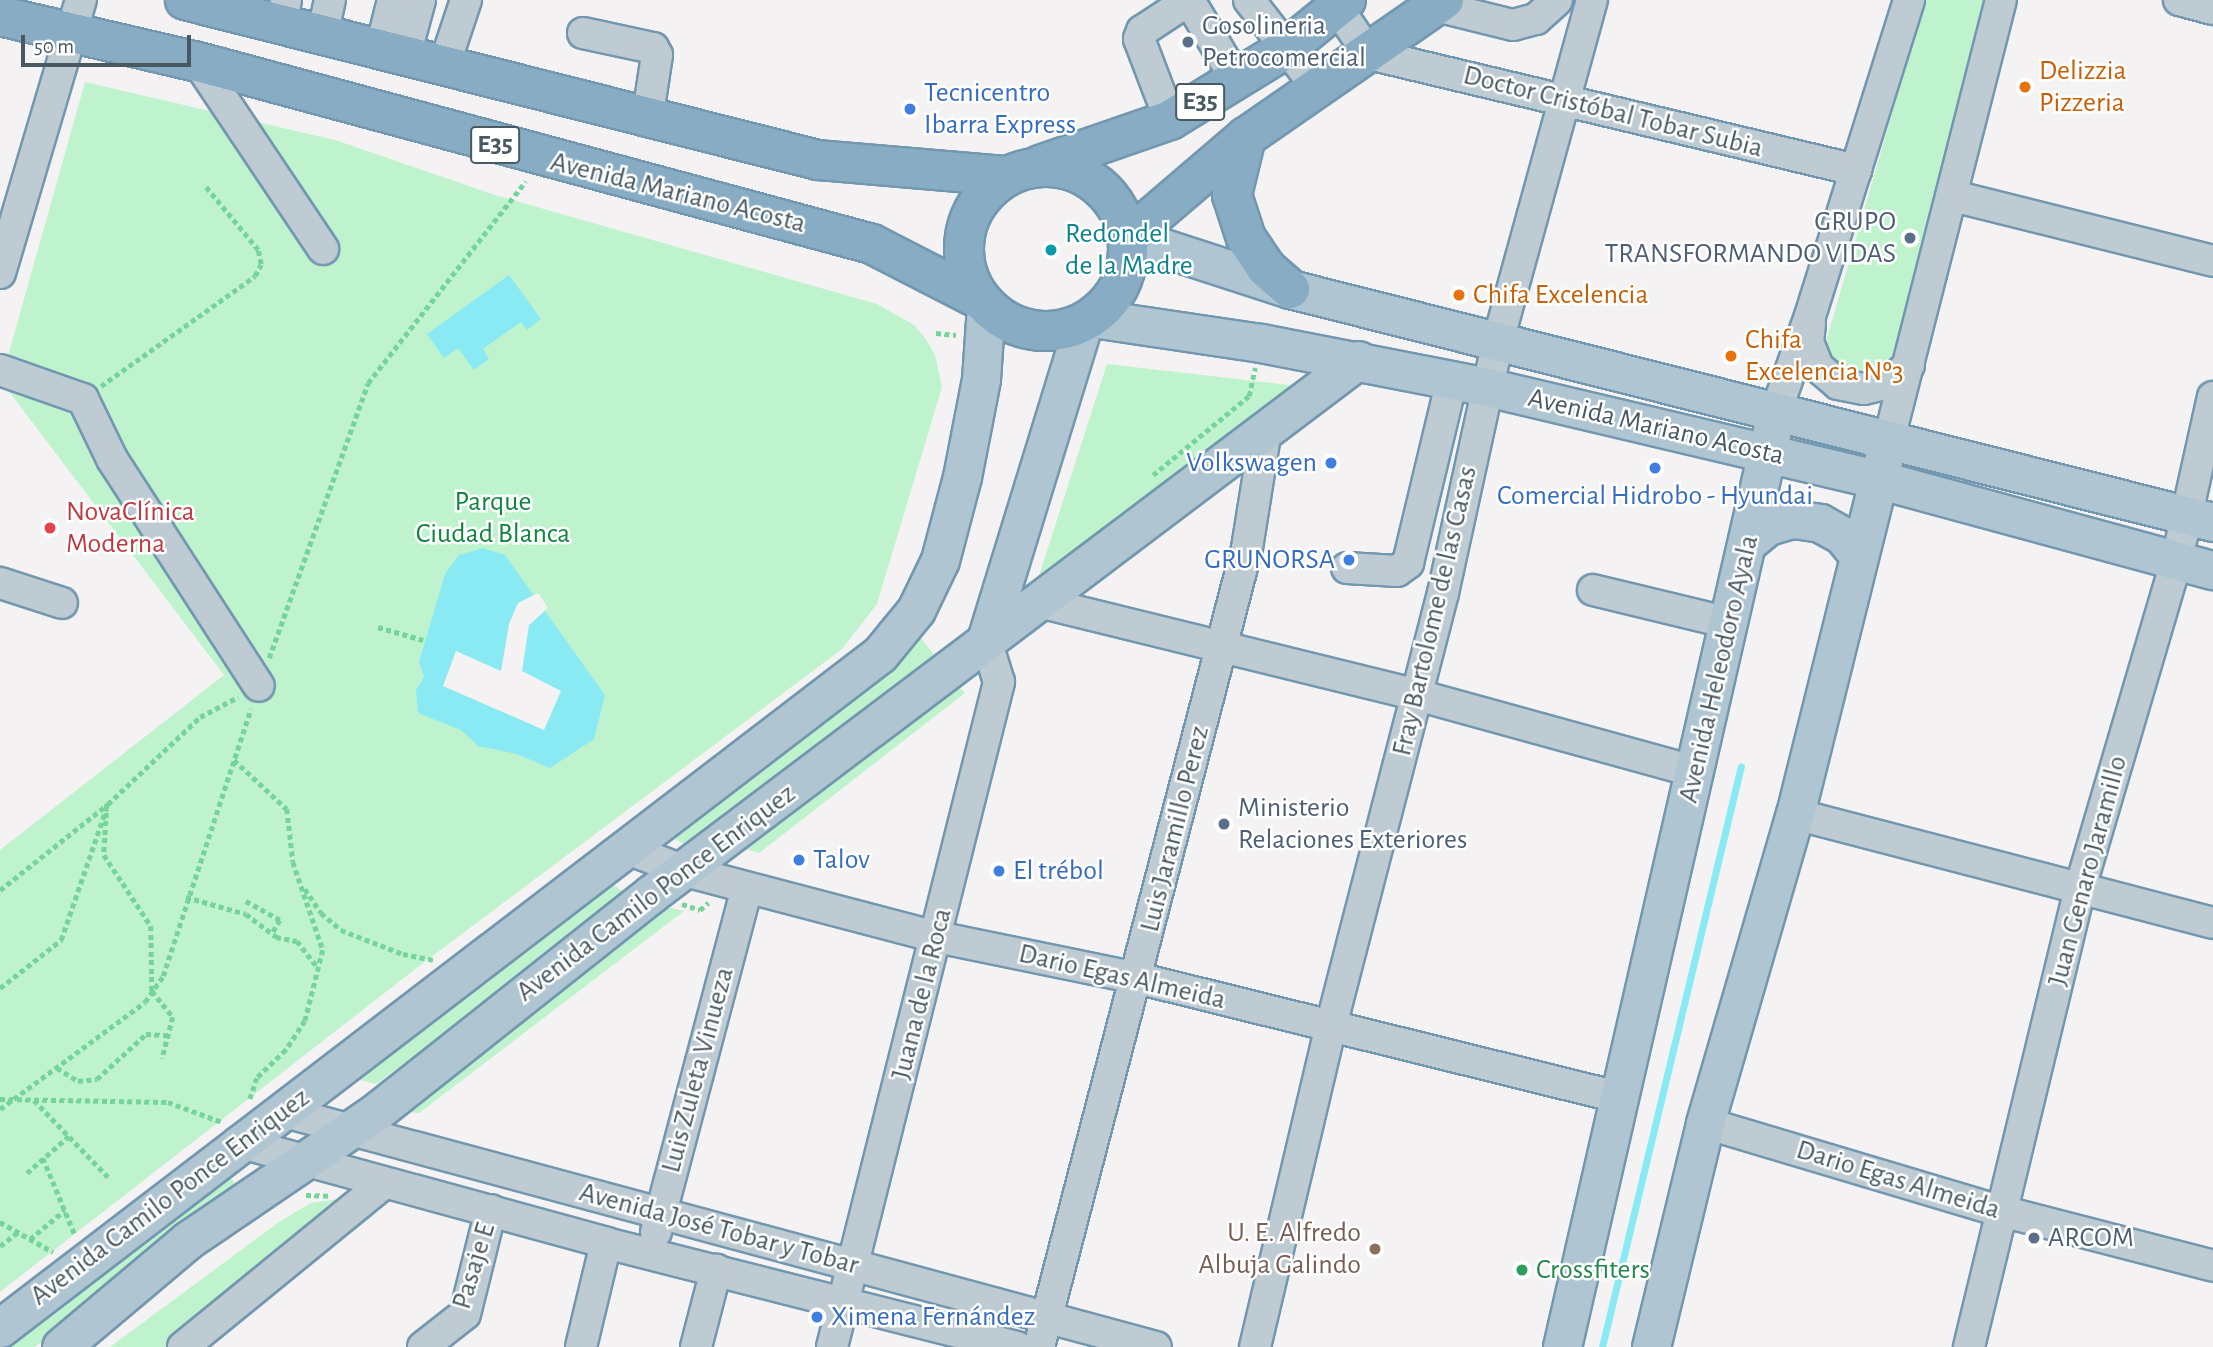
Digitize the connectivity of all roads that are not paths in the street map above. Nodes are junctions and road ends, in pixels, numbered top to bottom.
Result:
1 (186, 0) edge
2 (330, 0) edge
3 (393, 0) edge
4 (419, 0) edge
5 (466, 0) edge
6 (1189, 0) edge
7 (1249, 0) edge
8 (1557, 0) edge
9 (1592, 0) edge
10 (1909, 0) edge
11 (2001, 0) edge
12 (2179, 0) edge
13 (1338, 3) edge
14 (1440, 3) edge
15 (2213, 9) edge
16 (283, 13) edge
17 (0, 16) edge
18 (76, 16) edge
19 (583, 33) dead end
20 (322, 37) junction
21 (1287, 48) junction
22 (1369, 54) junction
23 (392, 55) junction
24 (198, 62) junction
25 (443, 69) junction
26 (1236, 79) junction
27 (1317, 87) junction
28 (1562, 99) junction
29 (647, 120) junction
30 (1170, 120) junction
31 (1246, 137) junction
32 (1857, 170) junction
33 (1021, 172) junction
34 (1953, 196) junction
35 (1130, 236) junction
36 (323, 249) dead end
37 (2213, 261) edge
38 (0, 273) edge
39 (1290, 289) junction
40 (983, 303) junction
41 (1810, 316) junction
42 (1088, 320) junction
43 (1498, 341) junction
44 (1359, 360) junction
45 (1909, 365) junction
46 (0, 370) edge
47 (1469, 384) junction
48 (2213, 397) edge
49 (1776, 411) junction
50 (1266, 430) junction
51 (1888, 443) junction
52 (1767, 454) junction
53 (1878, 479) junction
54 (2200, 518) edge
55 (1748, 542) junction
56 (1859, 556) junction
57 (2176, 559) junction
58 (1347, 568) dead end
59 (2213, 570) edge
60 (0, 583) edge
61 (1594, 590) dead end
62 (1039, 602) junction
63 (62, 603) dead end
64 (1729, 623) junction
65 (986, 640) junction
66 (1222, 649) junction
67 (259, 686) road end
68 (1417, 695) junction
69 (1696, 772) junction
70 (1795, 814) junction
71 (625, 848) junction
72 (685, 870) junction
73 (2081, 885) junction
74 (747, 888) junction
75 (2213, 923) edge
76 (937, 937) junction
77 (1138, 978) junction
78 (1331, 1026) junction
79 (1621, 1098) junction
80 (265, 1109) junction
81 (1705, 1123) junction
82 (345, 1131) junction
83 (231, 1132) junction
84 (303, 1160) junction
85 (384, 1183) junction
86 (491, 1210) junction
87 (2001, 1211) junction
88 (660, 1213) junction
89 (606, 1243) junction
90 (652, 1254) junction
91 (852, 1264) junction
92 (2213, 1266) edge
93 (716, 1270) junction
94 (842, 1304) junction
95 (1047, 1316) junction
96 (0, 1328) edge
97 (61, 1347) edge
98 (183, 1347) edge
99 (423, 1347) edge
100 (581, 1347) edge
101 (696, 1347) edge
102 (832, 1347) edge
103 (1017, 1347) edge
104 (1039, 1347) edge
105 (1157, 1347) edge
106 (1255, 1347) edge
107 (1562, 1347) edge
108 (1651, 1347) edge
109 (1969, 1347) edge

1 - 16 highway, E35
2 - 20 street
3 - 23 street
4 - 23 street
5 - 25 street
6 - 26 street
6 - 30 street
7 - 21 street
8 - 14 street
9 - 28 street, Fray Bartolome de las Casas
10 - 32 street, Avenida Heleodoro Ayala
11 - 34 street
12 - 15 street
13 - 21 highway, E35
13 - 22 street
14 - 22 highway, E35
16 - 20 highway, E35
17 - 18 highway, Avenida Mariano Acosta / E35
18 - 24 highway, Avenida Mariano Acosta / E35
18 - 38 street
19 - 29 street
20 - 23 highway, E35
21 - 26 highway, E35
21 - 27 street
22 - 27 highway, E35
22 - 28 street, Doctor Cristóbal Tobar Subia
23 - 25 highway, E35
24 - 36 street
24 - 40 highway, Avenida Mariano Acosta / E35
25 - 29 highway, E35
26 - 30 highway, E35
27 - 31 highway, E35
28 - 32 street, Doctor Cristóbal Tobar Subia
28 - 43 street, Fray Bartolome de las Casas
29 - 33 highway, E35
30 - 33 highway, E35
31 - 35 highway, E35
31 - 39 highway
32 - 41 street, Avenida Heleodoro Ayala
33 - 35 highway, E35
33 - 40 highway, E35
34 - 37 street
34 - 45 street
35 - 39 main road, Avenida Mariano Acosta
35 - 42 highway
39 - 43 main road, Avenida Mariano Acosta
40 - 42 highway, E35
40 - 71 main road, Avenida Camilo Ponce Enriquez
41 - 45 street
41 - 49 street, Avenida Heleodoro Ayala
42 - 44 main road, Avenida Mariano Acosta
42 - 65 main road
43 - 47 street, Fray Bartolome de las Casas
43 - 49 main road, Avenida Mariano Acosta
44 - 47 main road, Avenida Mariano Acosta
44 - 50 main road, Avenida Camilo Ponce Enriquez
45 - 51 street
46 - 67 street
47 - 52 main road, Avenida Mariano Acosta
47 - 58 street
47 - 68 street, Fray Bartolome de las Casas
48 - 54 street, Juan Genaro Jaramillo
49 - 51 main road, Avenida Mariano Acosta
49 - 52 main road, Avenida Heleodoro Ayala
50 - 62 main road, Avenida Camilo Ponce Enriquez
50 - 66 street, Luis Jaramillo Perez
51 - 53 main road
51 - 54 main road, Avenida Mariano Acosta
52 - 53 main road, Avenida Mariano Acosta
52 - 55 main road, Avenida Heleodoro Ayala
53 - 56 main road
53 - 57 main road, Avenida Mariano Acosta
54 - 57 street, Juan Genaro Jaramillo
55 - 56 main road
55 - 64 main road, Avenida Heleodoro Ayala
56 - 70 main road
57 - 59 main road, Avenida Mariano Acosta
57 - 73 street, Juan Genaro Jaramillo
60 - 63 street
61 - 64 street
62 - 65 main road, Avenida Camilo Ponce Enriquez
62 - 66 street
64 - 69 main road, Avenida Heleodoro Ayala
65 - 72 main road, Avenida Camilo Ponce Enriquez
65 - 76 street, Juana de la Roca
66 - 68 street
66 - 77 street, Luis Jaramillo Perez
68 - 69 street
68 - 78 street, Fray Bartolome de las Casas
69 - 79 main road, Avenida Heleodoro Ayala
70 - 73 street
70 - 81 main road
71 - 72 street, Dario Egas Almeida
71 - 80 main road, Avenida Camilo Ponce Enriquez
72 - 74 street, Dario Egas Almeida
72 - 82 main road, Avenida Camilo Ponce Enriquez
73 - 75 street
73 - 87 street, Juan Genaro Jaramillo
74 - 76 street, Dario Egas Almeida
74 - 88 street, Luis Zuleta Vinueza
76 - 77 street, Dario Egas Almeida
76 - 91 street, Juana de la Roca
77 - 78 street, Dario Egas Almeida
77 - 95 street, Luis Jaramillo Perez
78 - 79 street, Dario Egas Almeida
78 - 106 street, Fray Bartolome de las Casas
79 - 107 main road, Avenida Heleodoro Ayala
80 - 82 street, Avenida José Tobar y Tobar
80 - 83 main road, Avenida Camilo Ponce Enriquez
81 - 87 street, Dario Egas Almeida
81 - 108 main road
82 - 84 main road, Avenida Camilo Ponce Enriquez
82 - 88 street, Avenida José Tobar y Tobar
83 - 84 street, Avenida José Tobar y Tobar
83 - 96 main road, Avenida Camilo Ponce Enriquez
84 - 85 street, Avenida José Tobar y Tobar
84 - 97 main road, Avenida Camilo Ponce Enriquez
85 - 86 street, Avenida José Tobar y Tobar
85 - 98 street
86 - 89 street, Avenida José Tobar y Tobar
86 - 99 street, Pasaje E
87 - 92 street, Dario Egas Almeida
87 - 109 street, Juan Genaro Jaramillo
88 - 90 street, Luis Zuleta Vinueza
88 - 91 street, Avenida José Tobar y Tobar
89 - 90 street, Avenida José Tobar y Tobar
89 - 100 street
90 - 93 street, Avenida José Tobar y Tobar
91 - 94 street, Juana de la Roca
91 - 95 street, Avenida José Tobar y Tobar
93 - 94 street, Avenida José Tobar y Tobar
93 - 101 street
94 - 102 street, Juana de la Roca
94 - 103 street, Avenida José Tobar y Tobar
95 - 104 street, Luis Jaramillo Perez
95 - 105 street, Avenida José Tobar y Tobar

